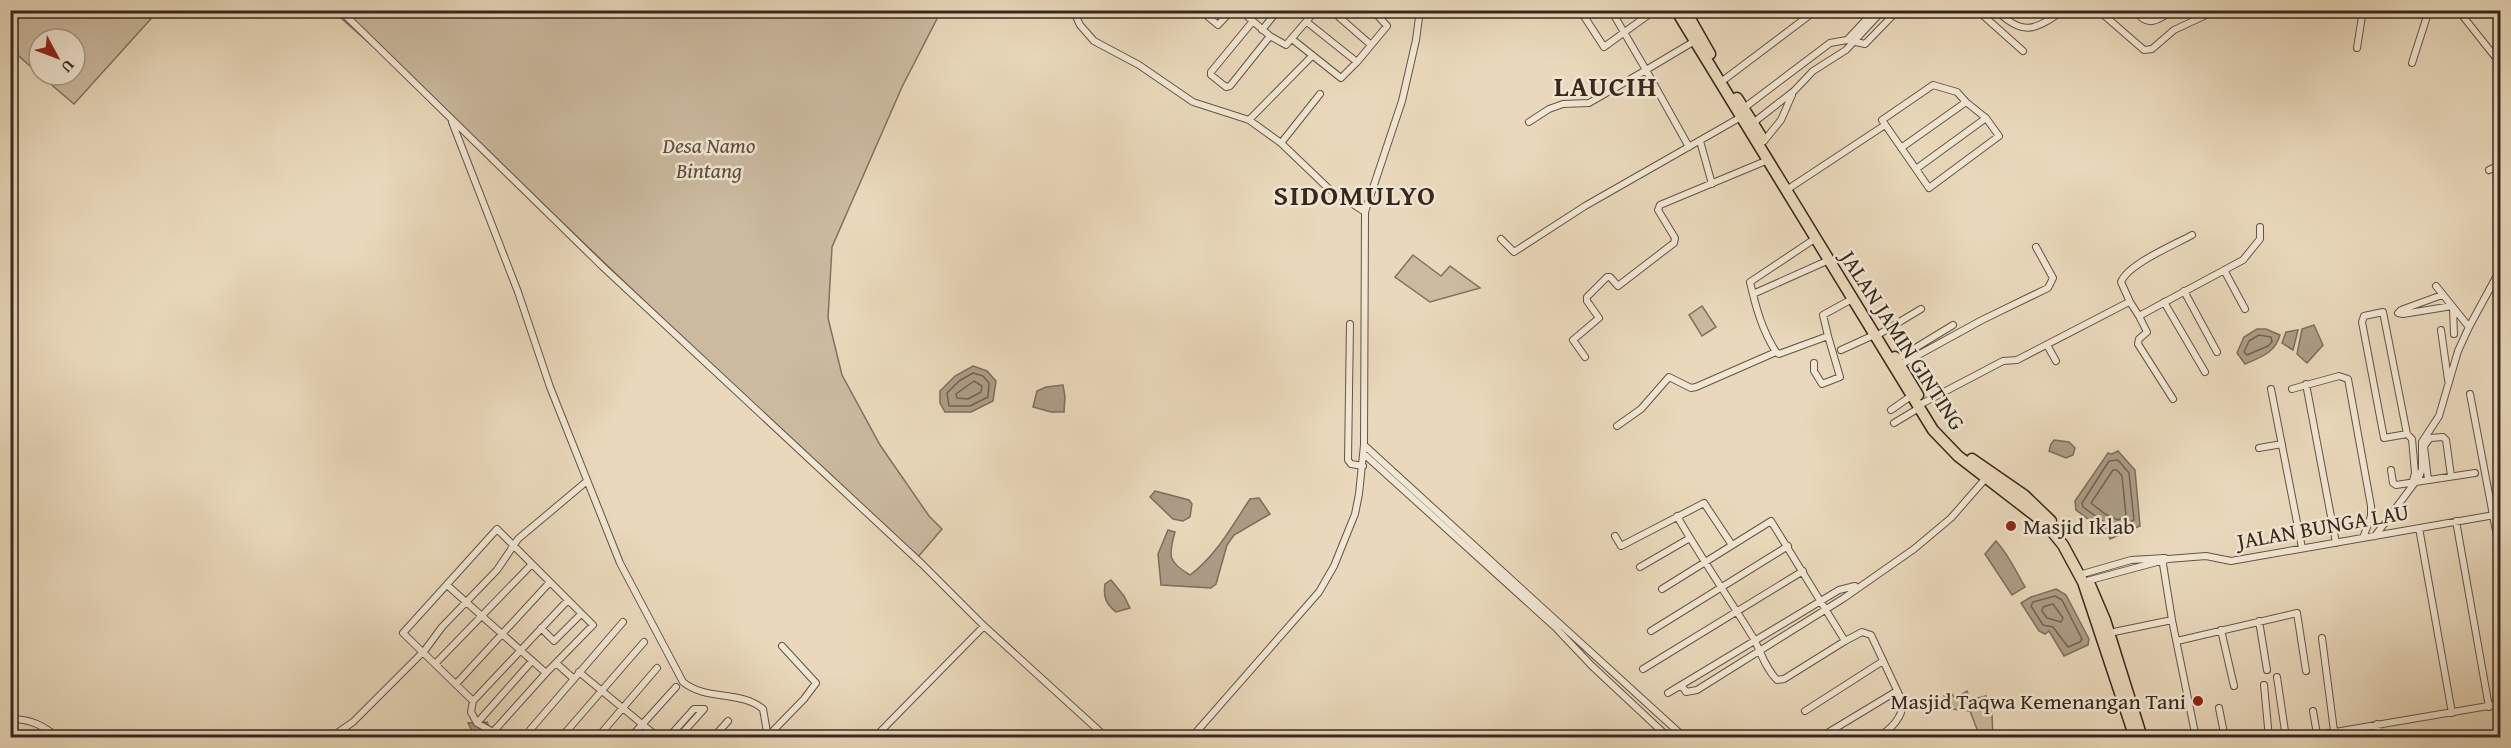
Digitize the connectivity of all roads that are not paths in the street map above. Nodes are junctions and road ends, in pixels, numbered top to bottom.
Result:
1 (340, 10) edge
2 (1073, 10) edge
3 (1200, 10) edge
4 (1232, 10) edge
5 (1240, 10) edge
6 (1278, 10) edge
7 (1317, 10) edge
8 (1331, 10) edge
9 (1373, 10) edge
10 (1420, 10) edge
11 (1580, 10) edge
12 (1611, 10) edge
13 (1655, 10) edge
14 (1676, 10) edge
15 (1685, 10) edge
16 (1875, 10) edge
17 (1883, 10) edge
18 (1898, 10) edge
19 (1977, 10) edge
20 (1996, 10) edge
21 (2064, 10) edge
22 (2098, 10) edge
23 (2136, 10) edge
24 (2172, 10) edge
25 (2189, 10) edge
26 (2363, 10) edge
27 (2429, 10) edge
28 (2458, 10) edge
29 (2201, 12) edge
30 (1811, 14) dead end
31 (1253, 21) junction
32 (1308, 22) junction
33 (1262, 30) junction
34 (1625, 33) junction
35 (1270, 36) junction
36 (1292, 39) junction
37 (1850, 41) junction
38 (1693, 42) junction
39 (1371, 45) junction
40 (2357, 48) dead end
41 (2023, 51) dead end
42 (1312, 56) junction
43 (1357, 62) junction
44 (2412, 63) dead end
45 (2500, 63) edge
46 (1646, 70) junction
47 (1725, 79) junction
48 (1794, 92) junction
49 (1320, 94) dead end
50 (1966, 102) junction
51 (1742, 112) junction
52 (1986, 118) junction
53 (1249, 120) junction
54 (452, 122) junction
55 (1529, 122) dead end
56 (1753, 123) junction
57 (1885, 125) junction
58 (1700, 141) junction
59 (1764, 141) junction
60 (1281, 143) junction
61 (1689, 147) junction
62 (1901, 148) junction
63 (1768, 160) junction
64 (2500, 165) edge
65 (1916, 169) junction
66 (2490, 170) dead end
67 (1712, 184) junction
68 (1791, 188) junction
69 (1365, 212) junction
70 (2260, 227) dead end
71 (2192, 235) dead end
72 (1501, 238) dead end
73 (1816, 238) junction
74 (2036, 248) dead end
75 (1829, 260) junction
76 (2224, 270) junction
77 (2500, 270) edge
78 (2436, 286) dead end
79 (2184, 291) junction
80 (1753, 294) junction
81 (2442, 295) junction
82 (1852, 299) junction
83 (2130, 302) junction
84 (2164, 302) junction
85 (2452, 307) junction
86 (1921, 309) dead end
87 (2245, 309) dead end
88 (2139, 316) junction
89 (1350, 324) dead end
90 (1953, 326) dead end
91 (2469, 327) junction
92 (2440, 330) dead end
93 (1877, 334) junction
94 (2454, 334) dead end
95 (1828, 336) junction
96 (2047, 345) junction
97 (1841, 350) dead end
98 (1776, 352) junction
99 (2217, 352) dead end
100 (1585, 357) dead end
101 (2055, 361) dead end
102 (1896, 362) junction
103 (1814, 363) dead end
104 (2205, 372) dead end
105 (2448, 382) junction
106 (2306, 384) junction
107 (2292, 388) dead end
108 (2271, 389) dead end
109 (2470, 394) dead end
110 (1911, 396) junction
111 (2172, 399) dead end
112 (1921, 405) junction
113 (1891, 411) dead end
114 (1894, 423) dead end
115 (1617, 426) dead end
116 (2407, 434) junction
117 (2282, 444) junction
118 (1364, 445) junction
119 (2259, 448) dead end
120 (1364, 454) junction
121 (1363, 466) junction
122 (2391, 470) dead end
123 (2475, 473) dead end
124 (2451, 476) junction
125 (1988, 480) junction
126 (2428, 480) junction
127 (588, 481) junction
128 (2414, 483) junction
129 (2497, 514) edge
130 (1677, 516) junction
131 (2456, 521) junction
132 (2419, 528) junction
133 (1615, 536) dead end
134 (2374, 536) junction
135 (1690, 538) junction
136 (2363, 538) junction
137 (2336, 543) junction
138 (1732, 545) junction
139 (514, 546) junction
140 (1788, 546) junction
141 (2302, 548) junction
142 (2500, 552) edge
143 (1489, 556) junction
144 (2164, 559) junction
145 (1484, 562) junction
146 (1707, 563) junction
147 (531, 564) junction
148 (1640, 567) dead end
149 (1803, 572) junction
150 (2084, 578) junction
151 (550, 582) junction
152 (447, 585) junction
153 (1859, 585) junction
154 (1722, 586) junction
155 (1662, 589) dead end
156 (568, 600) junction
157 (465, 601) junction
158 (1820, 601) junction
159 (1824, 608) junction
160 (1737, 612) junction
161 (581, 614) junction
162 (482, 616) junction
163 (2172, 620) junction
164 (623, 621) dead end
165 (2259, 621) junction
166 (984, 626) junction
167 (541, 628) junction
168 (2222, 630) junction
169 (1652, 631) dead end
170 (2109, 633) junction
171 (502, 634) junction
172 (2322, 638) dead end
173 (554, 641) junction
174 (1755, 641) junction
175 (1845, 641) junction
176 (2176, 641) junction
177 (644, 642) dead end
178 (782, 646) dead end
179 (424, 651) junction
180 (520, 651) junction
181 (1760, 651) junction
182 (566, 652) junction
183 (1599, 660) junction
184 (532, 661) junction
185 (1883, 662) junction
186 (556, 663) junction
187 (435, 664) junction
188 (1592, 666) junction
189 (657, 668) dead end
190 (1643, 669) dead end
191 (2267, 670) dead end
192 (2306, 671) dead end
193 (579, 672) junction
194 (546, 673) junction
195 (2277, 677) dead end
196 (574, 679) junction
197 (456, 684) junction
198 (2264, 685) dead end
199 (1682, 686) junction
200 (2234, 686) dead end
201 (676, 687) dead end
202 (602, 690) junction
203 (1898, 691) junction
204 (1668, 693) dead end
205 (473, 701) junction
206 (2500, 705) edge
207 (622, 707) junction
208 (2489, 707) junction
209 (2219, 708) dead end
210 (1805, 711) dead end
211 (2313, 711) dead end
212 (2452, 713) junction
213 (10, 719) edge
214 (728, 721) dead end
215 (477, 723) junction
216 (642, 723) junction
217 (2377, 724) junction
218 (530, 730) dead end
219 (1829, 732) dead end
220 (565, 733) dead end
221 (2337, 733) edge
222 (2317, 734) junction
223 (768, 737) edge
224 (59, 738) edge
225 (330, 738) edge
226 (597, 738) edge
227 (630, 738) edge
228 (659, 738) edge
229 (668, 738) edge
230 (678, 738) edge
231 (713, 738) edge
232 (874, 738) edge
233 (1107, 738) edge
234 (1191, 738) edge
235 (1669, 738) edge
236 (1685, 738) edge
237 (1877, 738) edge
238 (2135, 738) edge
239 (2142, 738) edge
240 (2196, 738) edge
241 (2225, 738) edge
242 (2269, 738) edge
243 (2286, 738) edge
244 (2300, 738) edge
245 (2379, 738) edge

1 - 54 street
2 - 53 street
3 - 4 street
5 - 31 street
6 - 33 street
7 - 32 street
8 - 39 street
9 - 39 street
10 - 69 street
11 - 34 street
12 - 34 street
13 - 34 street
14 - 38 highway, JALAN JAMIN GINTING
15 - 47 highway, JALAN JAMIN GINTING
16 - 37 street
17 - 37 street
18 - 37 street
19 - 41 street
20 - 21 street
22 - 29 street
23 - 24 street
25 - 29 street
26 - 40 street
27 - 44 street
28 - 45 street
30 - 47 street
31 - 33 street
31 - 35 street
32 - 36 street
32 - 43 street
33 - 35 street
34 - 46 street
35 - 36 street
36 - 42 street
37 - 48 street
37 - 51 street
38 - 46 street
38 - 51 highway, JALAN JAMIN GINTING
39 - 43 street
42 - 43 street
42 - 53 street
46 - 55 street
46 - 61 street
47 - 51 highway, JALAN JAMIN GINTING
48 - 56 street
48 - 59 street
49 - 60 street
50 - 52 street
50 - 57 street
50 - 62 street
51 - 56 highway, JALAN JAMIN GINTING
51 - 58 street
51 - 63 highway, JALAN JAMIN GINTING
52 - 65 street
52 - 65 street
53 - 60 street
54 - 127 street
54 - 166 street
56 - 59 highway, JALAN JAMIN GINTING
57 - 62 street
57 - 68 street
58 - 61 street
58 - 67 street
59 - 68 highway, JALAN JAMIN GINTING
60 - 69 street
61 - 72 street
62 - 65 street
63 - 67 street
63 - 73 highway, JALAN JAMIN GINTING
64 - 66 street
67 - 100 street
68 - 93 highway, JALAN JAMIN GINTING
69 - 118 street
70 - 76 street
71 - 83 street
73 - 75 highway, JALAN JAMIN GINTING
73 - 80 street
74 - 102 street
75 - 80 street
75 - 82 highway, JALAN JAMIN GINTING
76 - 79 street
76 - 87 street
77 - 91 street
78 - 81 street
79 - 84 street
79 - 99 street
80 - 98 street
81 - 85 street
81 - 85 street
82 - 93 highway, JALAN JAMIN GINTING
82 - 95 street
83 - 88 street
83 - 96 street
84 - 88 street
84 - 104 street
85 - 91 street
85 - 94 street
86 - 93 street
88 - 111 street
89 - 121 street
90 - 102 street
91 - 105 street
92 - 105 street
93 - 97 street
93 - 102 highway, JALAN JAMIN GINTING
95 - 98 street
95 - 103 street
96 - 101 street
96 - 112 street
98 - 115 street
102 - 110 highway, JALAN JAMIN GINTING
102 - 112 highway, JALAN JAMIN GINTING
105 - 128 street
106 - 107 street
106 - 136 street
106 - 137 street
108 - 117 street
109 - 129 street
110 - 112 highway, JALAN JAMIN GINTING
110 - 113 street
112 - 114 street
112 - 125 highway, JALAN JAMIN GINTING
112 - 150 highway, JALAN JAMIN GINTING
116 - 116 street
116 - 128 street
117 - 119 street
117 - 141 street
118 - 120 street
118 - 143 street
120 - 121 street
120 - 145 street
121 - 234 street
122 - 128 street
123 - 124 street
124 - 126 street
124 - 126 street
125 - 150 highway, JALAN JAMIN GINTING
125 - 153 street
126 - 128 street
127 - 139 street
127 - 223 street
128 - 134 street
129 - 131 street, JALAN BUNGA LAU
129 - 142 street
130 - 133 street
130 - 135 street
130 - 138 street
131 - 132 street, JALAN BUNGA LAU
131 - 208 street
132 - 134 street, JALAN BUNGA LAU
132 - 212 street
134 - 136 street, JALAN BUNGA LAU
135 - 146 street
135 - 148 street
136 - 137 street, JALAN BUNGA LAU
137 - 141 street, JALAN BUNGA LAU
138 - 140 street
138 - 146 street
139 - 147 street
139 - 152 street
139 - 157 street
140 - 149 street
140 - 154 street
141 - 144 street, JALAN BUNGA LAU
143 - 145 street
143 - 183 street
144 - 150 street, JALAN BUNGA LAU
144 - 163 street
145 - 188 street
146 - 154 street
146 - 155 street
147 - 151 street
147 - 162 street
149 - 158 street
149 - 160 street
150 - 170 highway, JALAN JAMIN GINTING
150 - 238 highway, JALAN JAMIN GINTING
151 - 156 street
151 - 171 street
152 - 157 street
152 - 179 street
153 - 158 street
153 - 159 street
154 - 160 street
154 - 169 street
156 - 161 street
156 - 167 street
157 - 162 street
157 - 179 street
158 - 159 street
158 - 174 street
159 - 175 street
159 - 181 street
160 - 174 street
160 - 190 street
161 - 173 street
161 - 182 street
162 - 171 street
162 - 187 street
163 - 170 street
163 - 176 street
164 - 193 street
165 - 168 street
165 - 191 street
165 - 192 street
166 - 232 street
166 - 233 street
167 - 173 street
167 - 180 street
168 - 176 street
168 - 200 street
170 - 239 highway, JALAN JAMIN GINTING
171 - 180 street
171 - 197 street
172 - 221 street
173 - 182 street
174 - 181 street
174 - 199 street
175 - 181 street
175 - 185 street
176 - 240 street
177 - 202 street
178 - 223 street
179 - 187 street
179 - 225 street
180 - 184 street
180 - 205 street
181 - 199 street
182 - 186 street
183 - 188 street
183 - 236 street
184 - 194 street
184 - 215 street
185 - 203 street
185 - 210 street
186 - 194 street
186 - 196 street
187 - 197 street
188 - 235 street
189 - 207 street
193 - 196 street
193 - 202 street
194 - 215 street
195 - 243 street
196 - 218 street
197 - 205 street
198 - 242 street
199 - 204 street
201 - 216 street
202 - 207 street
202 - 220 street
203 - 219 street
203 - 237 street
205 - 215 street
206 - 208 street
207 - 216 street
207 - 226 street
208 - 212 street
209 - 241 street
211 - 222 street
212 - 217 street
213 - 224 street
214 - 231 street
216 - 227 street
216 - 228 street
217 - 221 street
217 - 245 street
221 - 222 street
222 - 244 street
229 - 230 street

